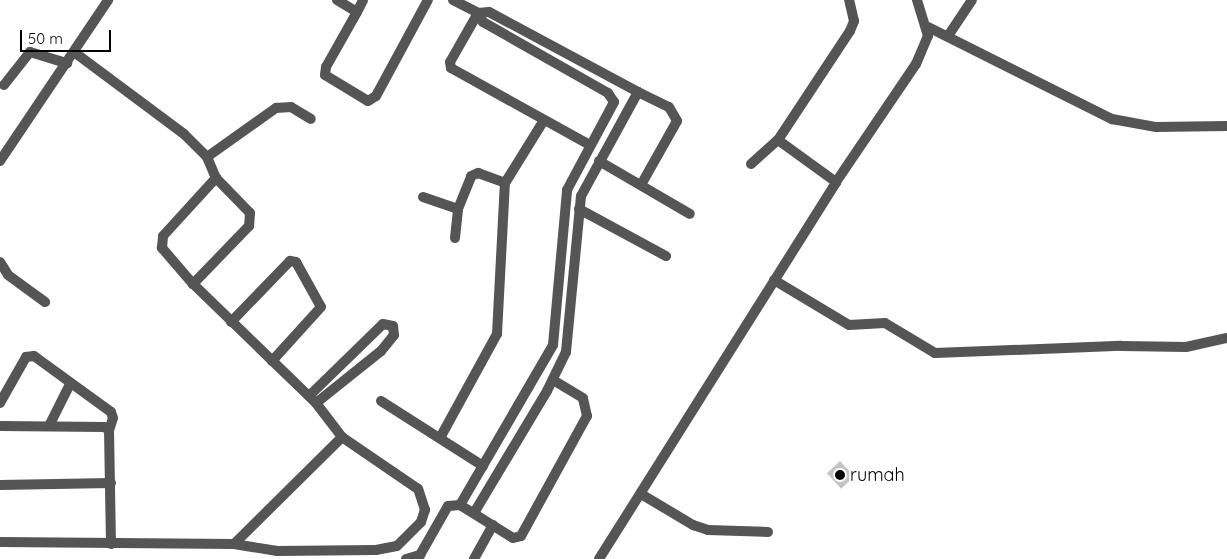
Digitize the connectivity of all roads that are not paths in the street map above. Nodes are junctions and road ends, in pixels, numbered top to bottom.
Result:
1 (108, 0) edge
2 (337, 0) edge
3 (363, 0) edge
4 (428, 0) edge
5 (453, 0) edge
6 (849, 0) edge
7 (917, 0) edge
8 (972, 0) edge
9 (357, 12) junction
10 (478, 13) junction
11 (928, 27) junction
12 (948, 36) junction
13 (74, 52) junction
14 (67, 63) junction
15 (4, 85) dead end
16 (638, 92) junction
17 (311, 119) dead end
18 (544, 120) junction
19 (1227, 126) edge
20 (778, 140) junction
21 (590, 145) junction
22 (208, 157) junction
23 (0, 161) edge
24 (598, 161) junction
25 (751, 164) dead end
26 (574, 176) junction
27 (216, 178) junction
28 (586, 182) junction
29 (836, 182) junction
30 (505, 183) junction
31 (641, 185) junction
32 (423, 197) dead end
33 (458, 209) junction
34 (579, 209) junction
35 (690, 214) dead end
36 (455, 238) dead end
37 (666, 256) dead end
38 (0, 262) edge
39 (774, 280) junction
40 (193, 284) junction
41 (45, 302) dead end
42 (231, 322) junction
43 (1227, 338) edge
44 (352, 354) junction
45 (272, 360) junction
46 (363, 366) junction
47 (553, 380) junction
48 (532, 382) junction
49 (70, 384) junction
50 (547, 391) junction
51 (312, 400) junction
52 (381, 401) dead end
53 (0, 403) edge
54 (0, 426) edge
55 (49, 426) junction
56 (109, 430) junction
57 (342, 436) junction
58 (440, 438) junction
59 (483, 466) junction
60 (111, 483) junction
61 (0, 485) edge
62 (641, 494) junction
63 (460, 505) junction
64 (474, 513) junction
65 (493, 525) junction
66 (768, 532) dead end
67 (0, 542) edge
68 (112, 544) junction
69 (234, 544) junction
70 (277, 551) junction
71 (269, 559) edge
72 (406, 559) edge
73 (474, 559) edge
74 (599, 559) edge

1 - 13 street
2 - 9 street
3 - 9 street
4 - 9 street
5 - 10 street
6 - 20 street
7 - 11 street
8 - 12 street
10 - 16 street
10 - 18 street
10 - 21 street
11 - 12 street
11 - 29 street
12 - 19 street
13 - 14 street
13 - 22 street
14 - 15 street
14 - 23 street
16 - 24 street
16 - 31 street
17 - 22 street
18 - 21 street
18 - 30 street
20 - 25 street
20 - 29 street
21 - 26 street
22 - 27 street
24 - 28 street
24 - 31 street
26 - 28 street
26 - 48 street
27 - 40 street
27 - 40 street
28 - 34 street
29 - 39 street
30 - 33 street
30 - 58 street
31 - 35 street
32 - 33 street
33 - 36 street
34 - 37 street
34 - 47 street
38 - 41 street
39 - 43 street
39 - 62 street
40 - 42 street
42 - 45 street
42 - 45 street
44 - 46 street
44 - 46 street
44 - 51 street
45 - 51 street
46 - 51 street
47 - 50 street
47 - 65 street
48 - 50 street
48 - 59 street
49 - 53 street
49 - 55 street
49 - 56 street
50 - 64 street
51 - 57 street
52 - 58 street
54 - 55 street
55 - 56 street
56 - 60 street
57 - 69 street
57 - 70 street
58 - 59 street
59 - 63 street
60 - 61 street
60 - 68 street
62 - 66 street
62 - 74 street
63 - 64 street
63 - 72 street
64 - 65 street
65 - 73 street
67 - 68 street
68 - 69 street
69 - 70 street
70 - 71 street

